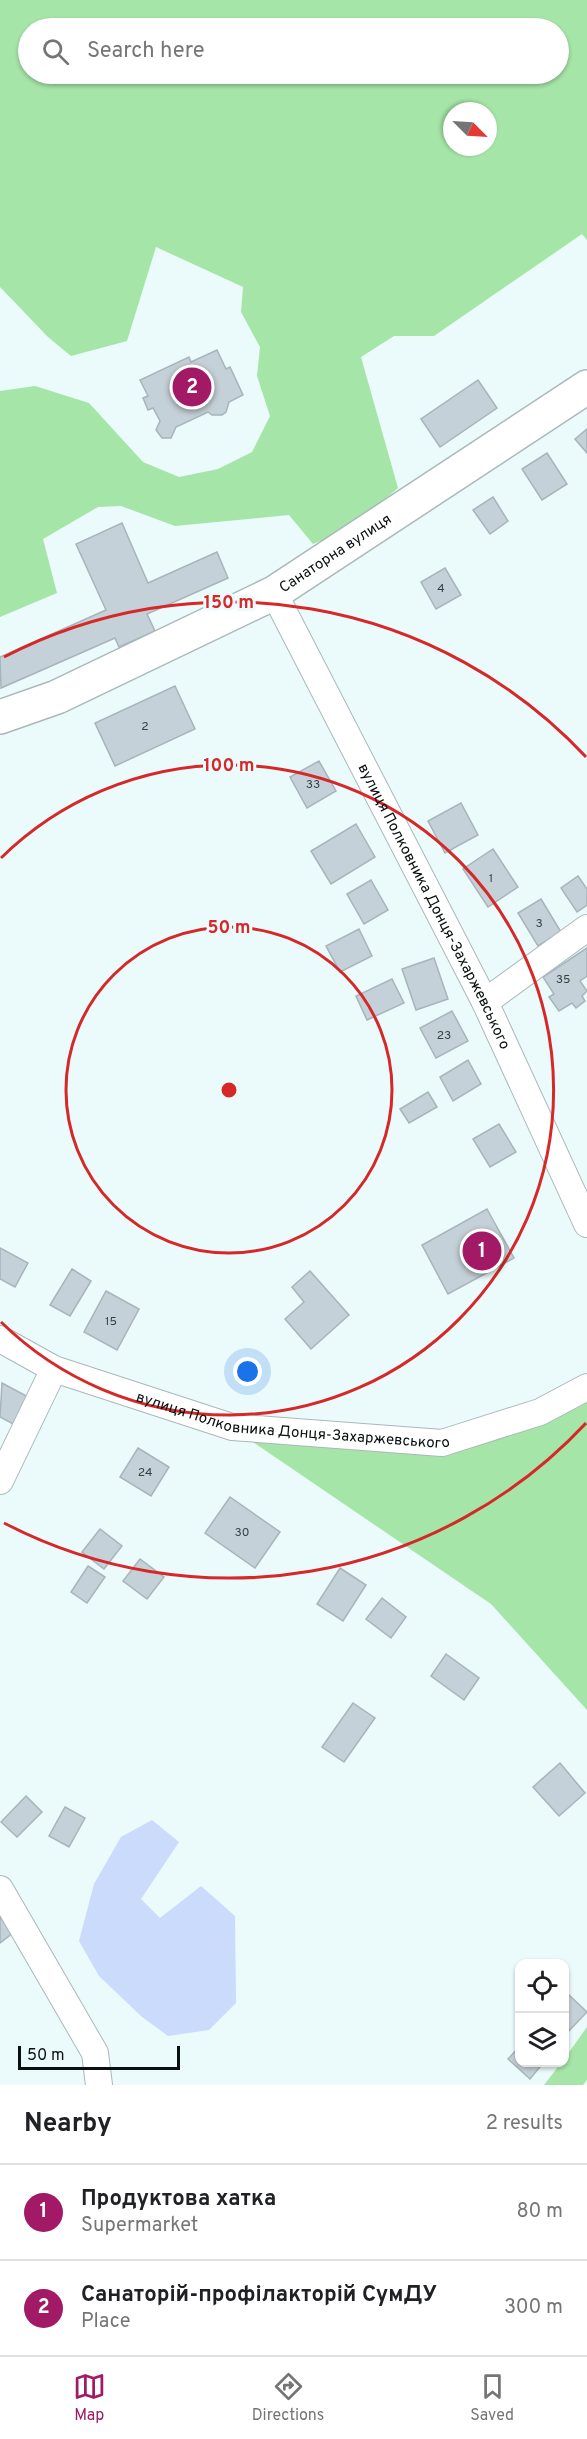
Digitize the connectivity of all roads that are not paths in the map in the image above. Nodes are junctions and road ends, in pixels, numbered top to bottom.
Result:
1 (587, 387) edge
2 (274, 593) junction
3 (0, 717) edge
4 (587, 928) edge
5 (485, 1002) junction
6 (587, 1224) edge
7 (0, 1339) edge
8 (54, 1369) junction
9 (587, 1387) edge
10 (0, 1481) edge
11 (2, 1893) edge
12 (99, 2085) edge

1 - 2 main road, Санаторна вулиця
2 - 3 main road, Санаторна вулиця
2 - 5 street, вулиця Полковника Донця-Захаржевського
4 - 5 street
5 - 6 street, вулиця Полковника Донця-Захаржевського
7 - 8 street, вулиця Полковника Донця-Захаржевського
8 - 9 street, вулиця Полковника Донця-Захаржевського
8 - 10 street
11 - 12 street

